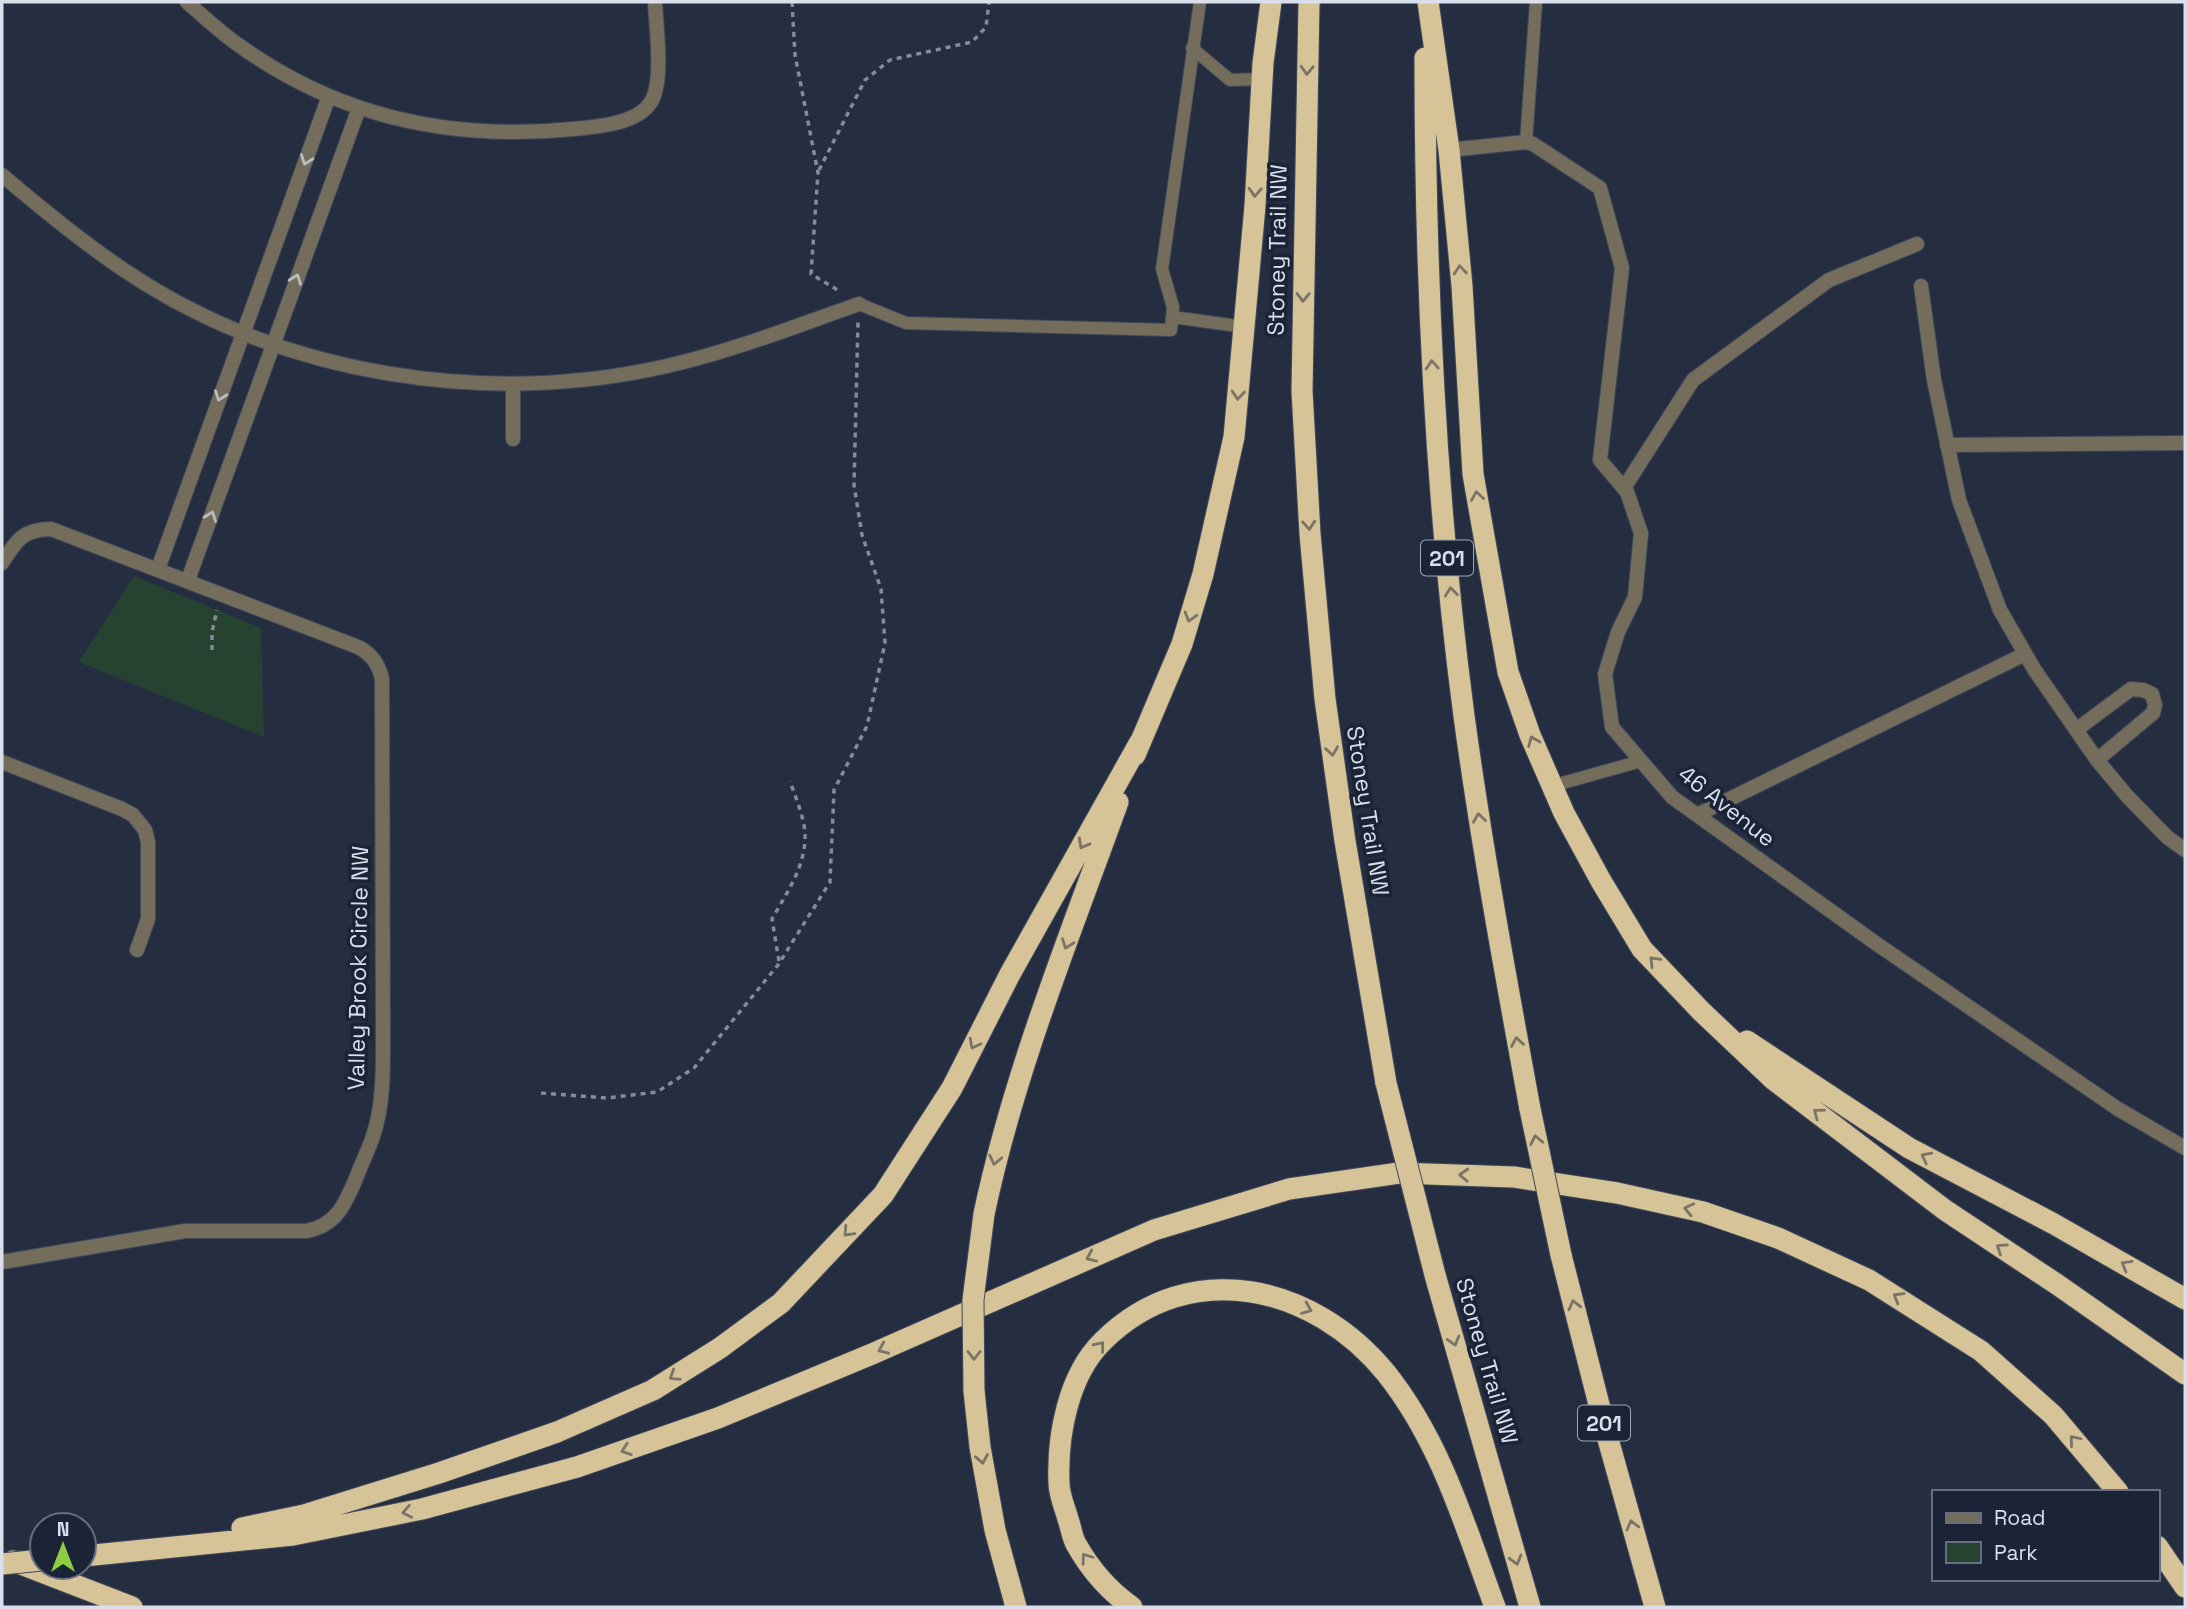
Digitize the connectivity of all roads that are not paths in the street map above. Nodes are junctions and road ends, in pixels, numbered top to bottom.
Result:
1 (187, 2) edge
2 (655, 2) edge
3 (1200, 2) edge
4 (1271, 2) edge
5 (1309, 2) edge
6 (1427, 2) edge
7 (1536, 2) edge
8 (1192, 48) junction
9 (1262, 79) junction
10 (329, 96) junction
11 (359, 108) junction
12 (1526, 142) junction
13 (1449, 150) junction
14 (2, 175) edge
15 (1917, 244) dead end
16 (1921, 286) dead end
17 (859, 304) joint
18 (1172, 317) junction
19 (1245, 327) junction
20 (244, 332) junction
21 (273, 343) junction
22 (513, 384) junction
23 (513, 439) dead end
24 (2185, 443) edge
25 (1947, 445) junction
26 (1624, 488) junction
27 (2, 564) edge
28 (158, 569) junction
29 (188, 580) junction
30 (2025, 654) junction
31 (2076, 730) junction
32 (1140, 742) junction
33 (2097, 760) junction
34 (1641, 761) junction
35 (2, 762) edge
36 (1552, 786) junction
37 (1697, 814) junction
38 (2185, 850) edge
39 (137, 950) dead end
40 (1701, 1011) junction
41 (2185, 1148) edge
42 (2, 1262) edge
43 (2185, 1299) edge
44 (2185, 1374) edge
45 (2116, 1490) edge
46 (2159, 1549) edge
47 (124, 1553) junction
48 (98, 1555) edge
49 (2, 1557) edge
50 (28, 1561) edge
51 (2, 1564) edge
52 (2185, 1587) edge
53 (1527, 1598) edge
54 (1492, 1599) edge
55 (1653, 1599) edge
56 (132, 1607) edge
57 (1016, 1607) edge
58 (1132, 1607) edge

1 - 10 street
2 - 11 street
3 - 8 lane
4 - 9 highway
5 -> 53 highway, Stoney Trail NW, bridge
6 - 13 highway
55 -> 6 highway, 201, bridge
7 - 12 lane
8 - 9 lane
8 - 18 lane
9 -> 19 highway
10 - 11 street
10 -> 20 street
21 -> 11 street
12 - 13 street
12 - 26 street, 46 Avenue
36 -> 13 highway
14 - 20 street
15 - 26 street
16 - 25 street
17 - 18 lane
17 - 22 street
18 - 19 lane
19 -> 32 highway
20 - 21 street
20 -> 28 street
21 - 22 street
29 -> 21 street
22 - 23 street
24 - 25 street
25 - 30 street
26 - 34 street, 46 Avenue
27 - 28 street, Valley Brook Circle NW
28 - 29 street, Valley Brook Circle NW
29 - 42 street, Valley Brook Circle NW
30 - 31 street
30 - 37 street
31 - 33 street
31 - 33 street
32 -> 47 highway
32 -> 57 highway, bridge
33 - 38 street
34 - 36 lane
34 - 37 street, 46 Avenue
35 - 39 street
40 -> 36 highway
37 - 41 street, 46 Avenue
43 -> 40 highway
44 -> 40 highway
45 -> 47 highway
46 - 52 highway
47 - 48 highway
49 - 56 highway
50 - 51 highway, bridge
58 -> 54 highway

